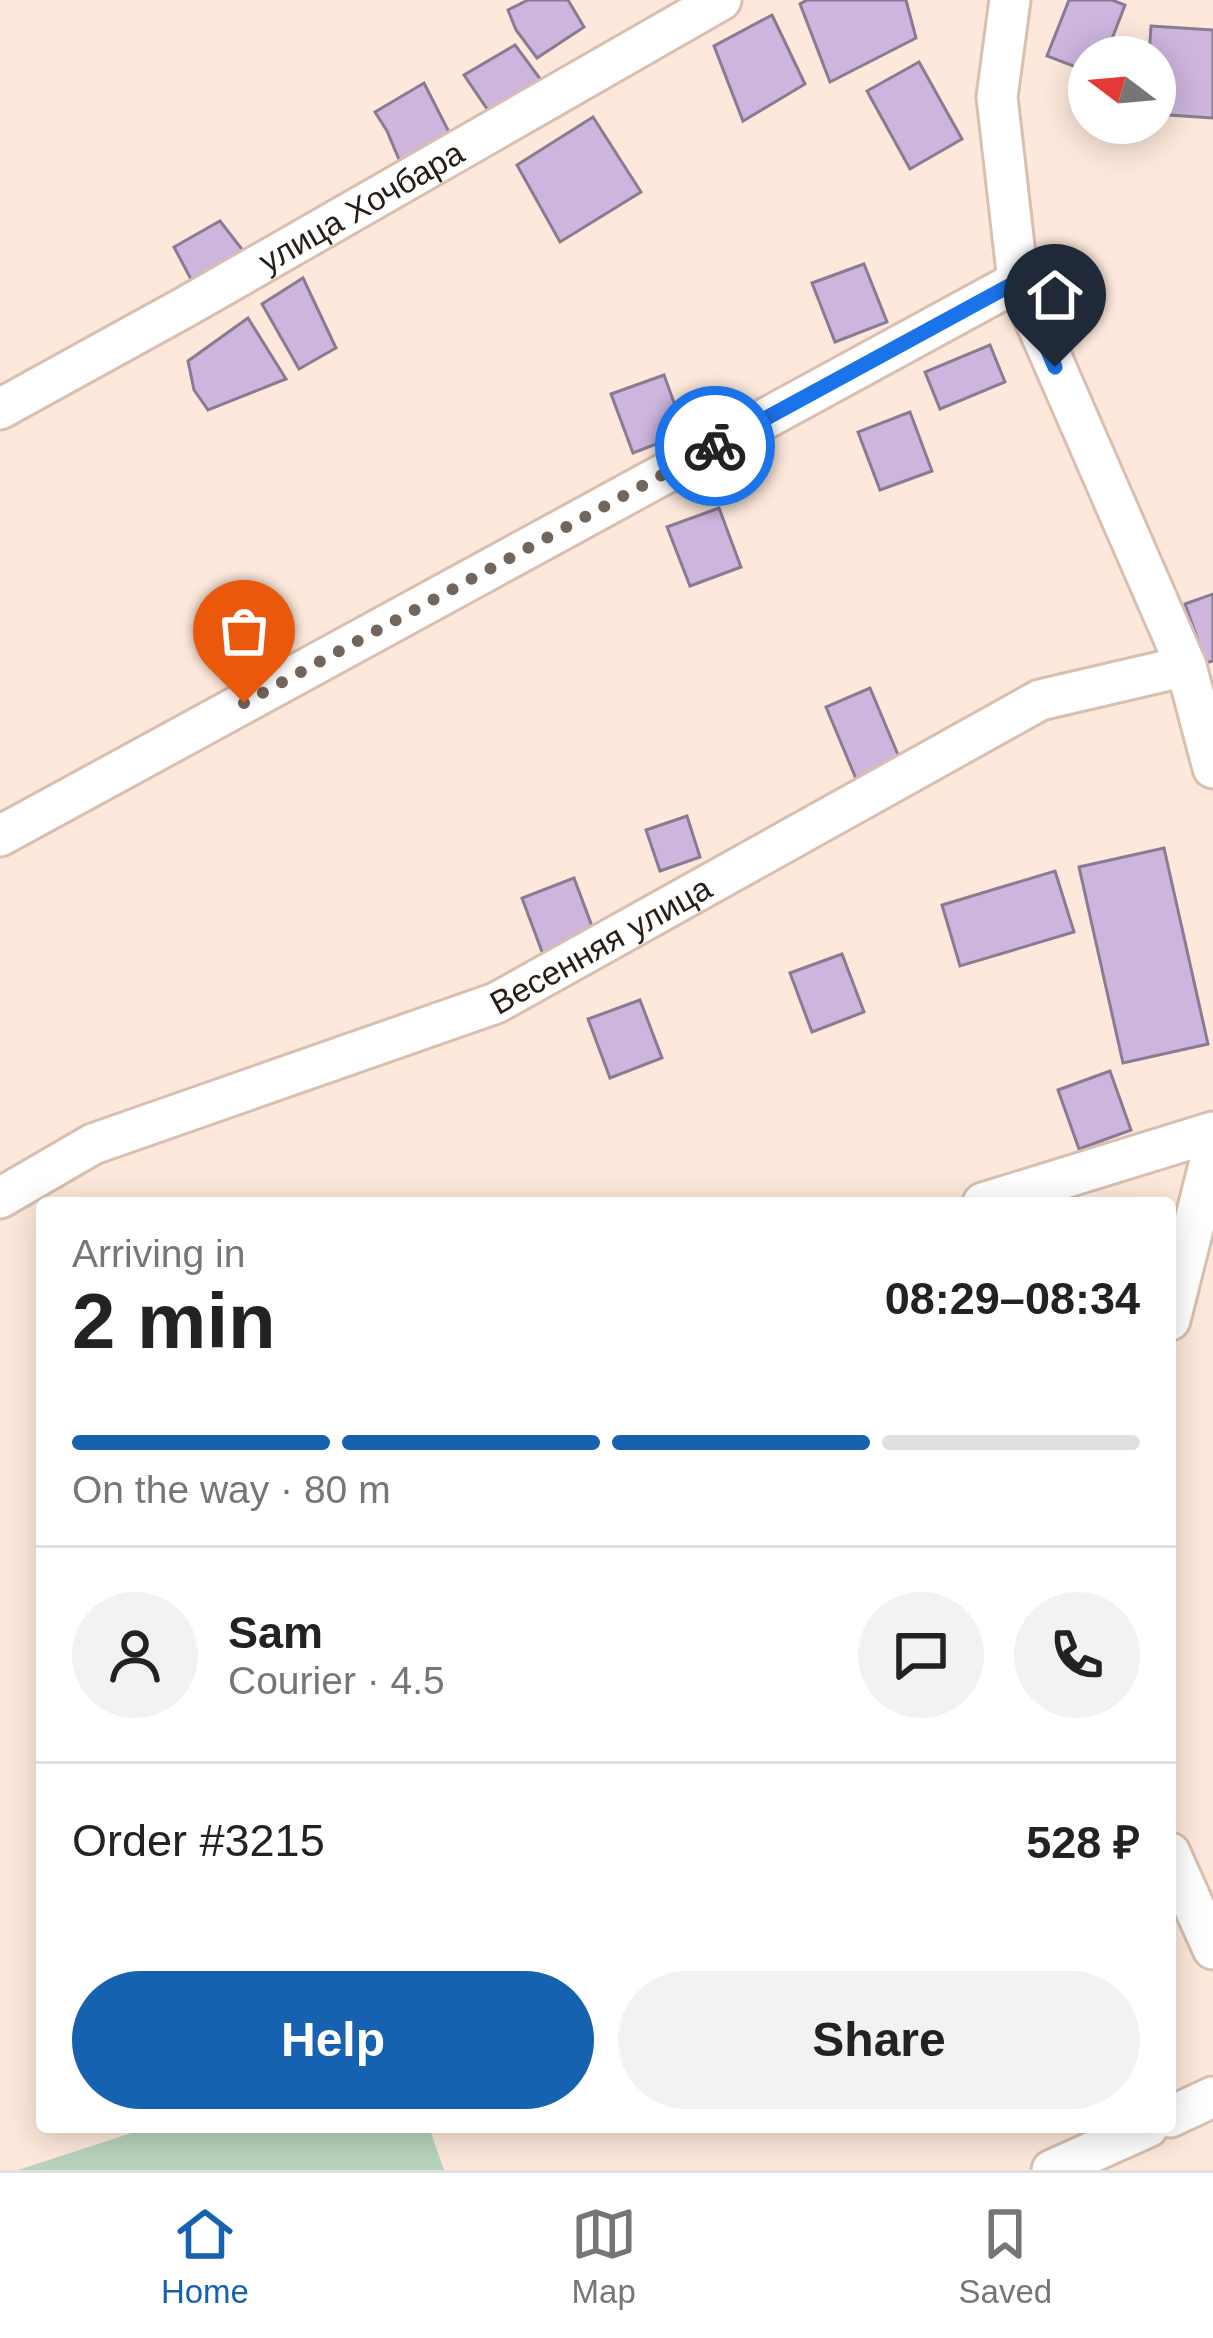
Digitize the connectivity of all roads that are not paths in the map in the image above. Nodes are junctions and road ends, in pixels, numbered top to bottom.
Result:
1 (721, 0) edge
2 (1010, 0) edge
3 (1018, 281) junction
4 (0, 409) edge
5 (1186, 666) junction
6 (1213, 768) edge
7 (0, 836) edge
8 (1213, 1132) edge
9 (1213, 1149) edge
10 (1002, 1197) edge
11 (0, 1198) edge
12 (1176, 1296) edge
13 (1176, 1866) edge
14 (1213, 1948) edge
15 (1213, 2098) edge
16 (1176, 2114) edge
17 (1135, 2133) edge
18 (1052, 2170) edge

1 - 4 street, улица Хочбара
2 - 3 street
3 - 5 street
3 - 7 street
5 - 6 street
5 - 11 street, Весенняя улица
8 - 10 street
9 - 12 street
13 - 14 street
15 - 16 street
17 - 18 street

